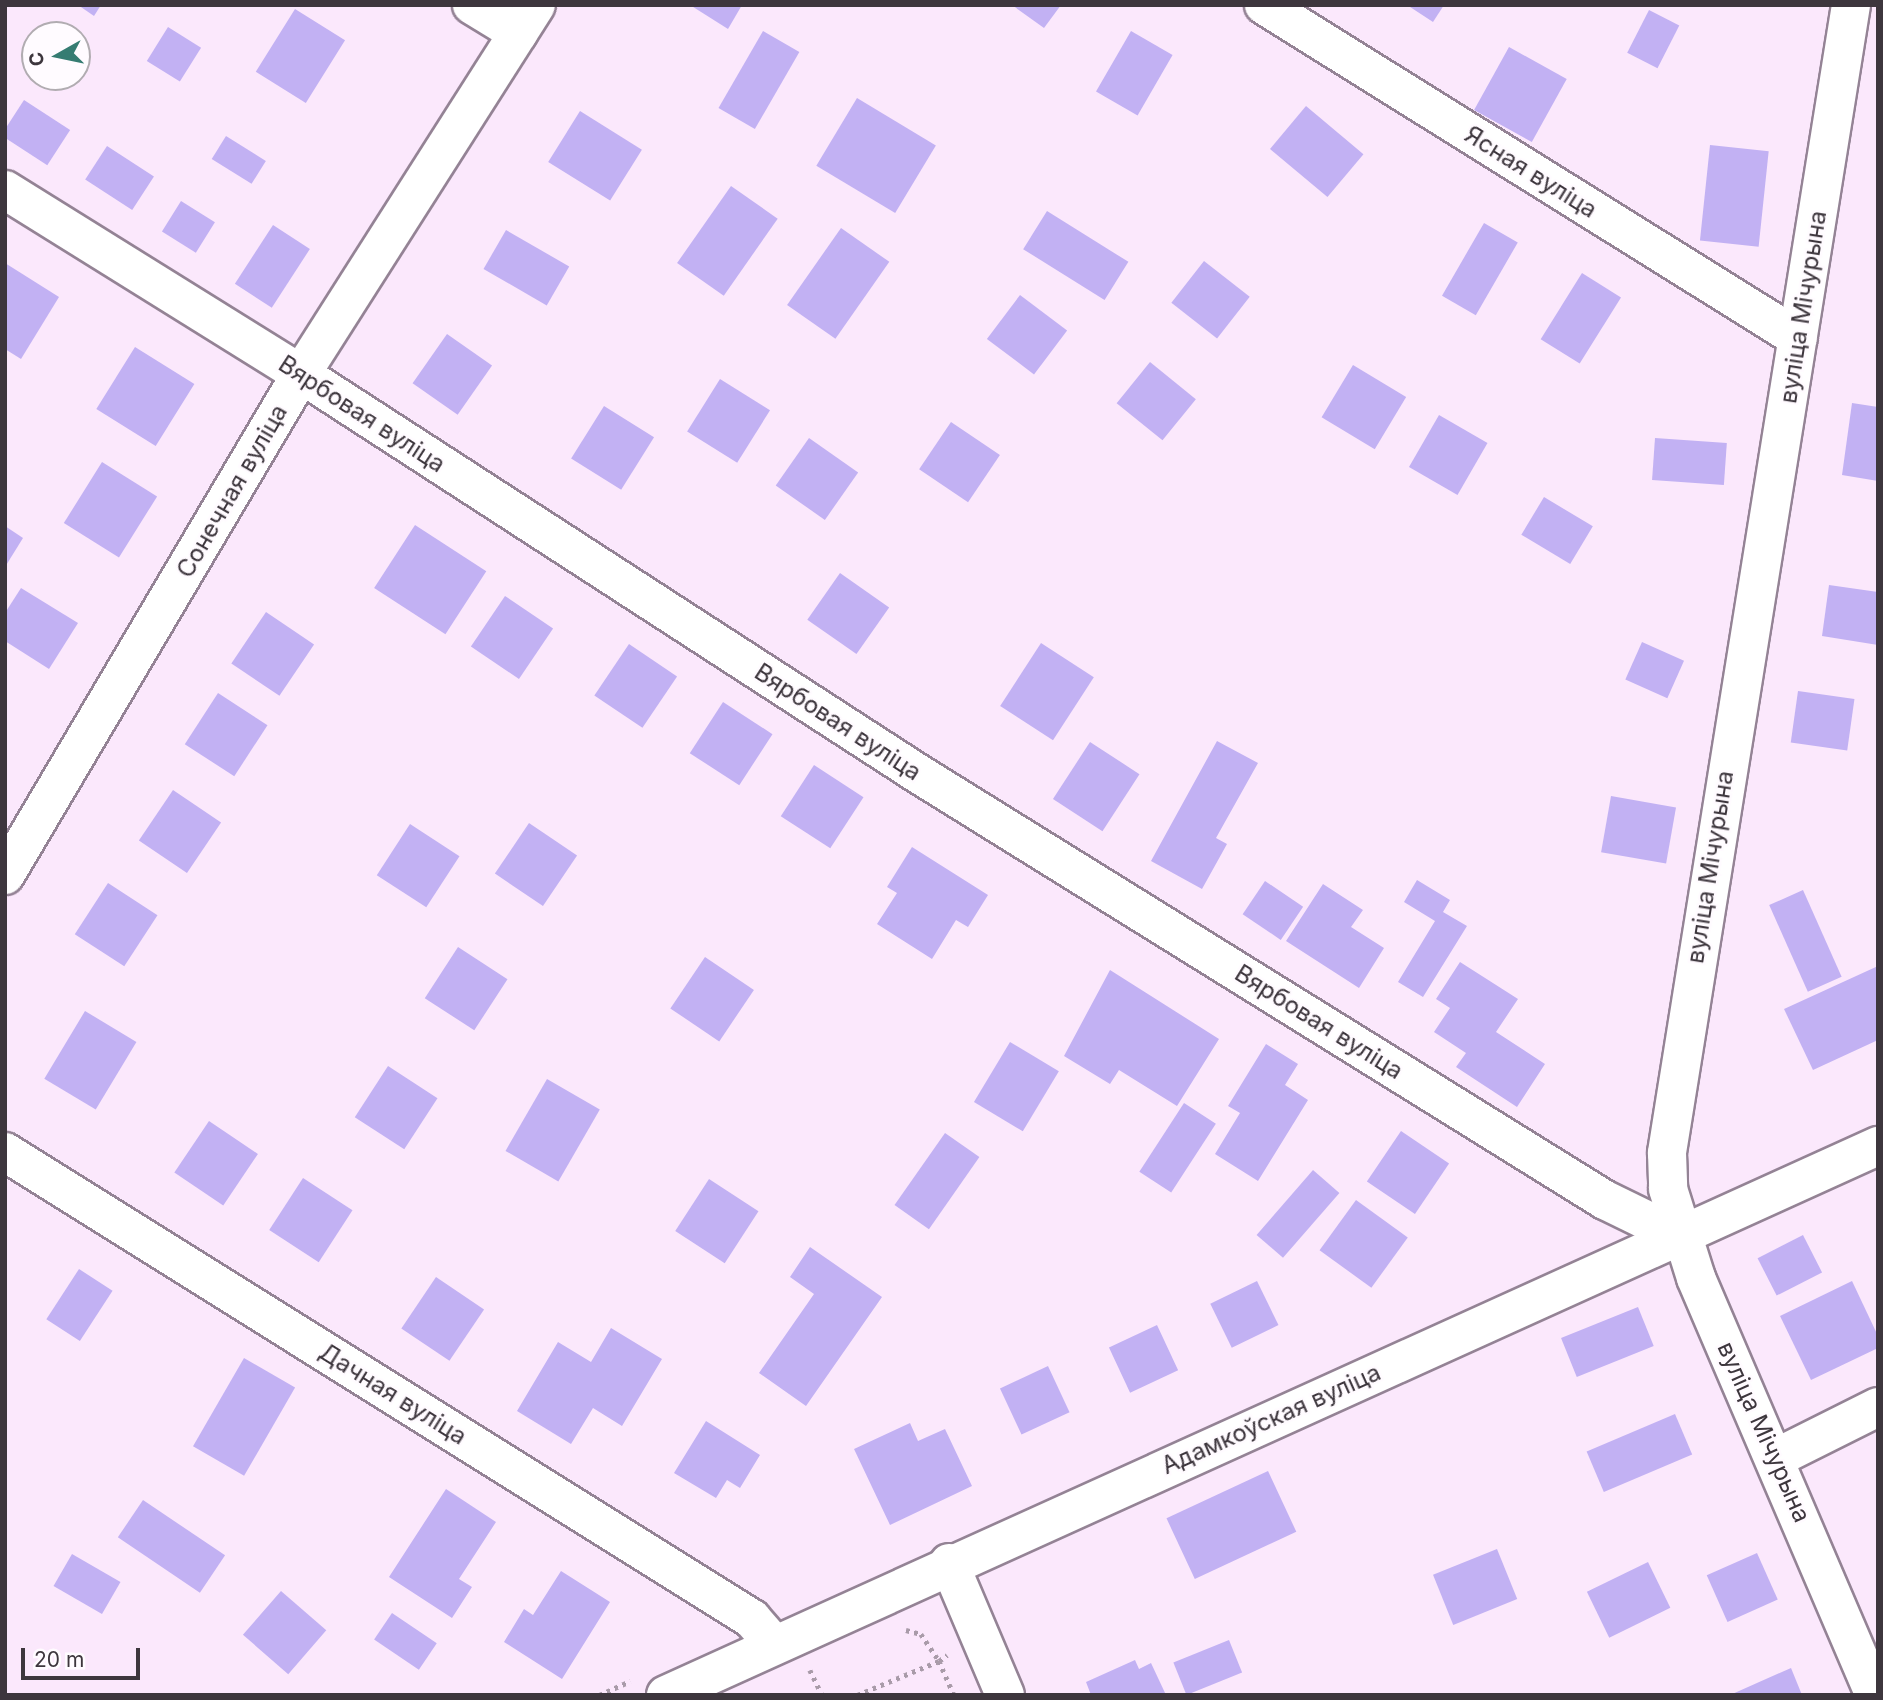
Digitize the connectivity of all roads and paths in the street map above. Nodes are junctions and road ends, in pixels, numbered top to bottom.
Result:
1 (472, 5) edge
2 (1264, 5) edge
3 (1851, 5) edge
4 (527, 19) edge
5 (5, 190) edge
6 (1798, 338) junction
7 (301, 374) junction
8 (5, 875) edge
9 (1878, 1146) edge
10 (5, 1152) edge
11 (1681, 1237) junction
12 (1878, 1407) edge
13 (1776, 1458) junction
14 (949, 1563) junction
15 (774, 1644) junction
16 (808, 1667) dead end
17 (861, 1694) edge
18 (666, 1695) edge
19 (822, 1695) edge
20 (954, 1695) edge
21 (1005, 1695) edge
22 (1875, 1695) edge

1 - 4 street
2 - 6 street, Ясная вуліца
3 - 6 street, вуліца Мічурына
4 - 7 street, Сонечная вуліца
5 - 7 street, Вярбовая вуліца
6 - 11 street, вуліца Мічурына
7 - 8 street, Сонечная вуліца
7 - 11 street, Вярбовая вуліца
9 - 11 street, Адамкоўская вуліца
10 - 15 street, Дачная вуліца
11 - 13 street, вуліца Мічурына
11 - 14 street, Адамкоўская вуліца
12 - 13 street
13 - 22 street, вуліца Мічурына
14 - 15 street, Адамкоўская вуліца
14 - 21 street
15 - 18 street, Адамкоўская вуліца
16 - 19 path
17 - 20 path

